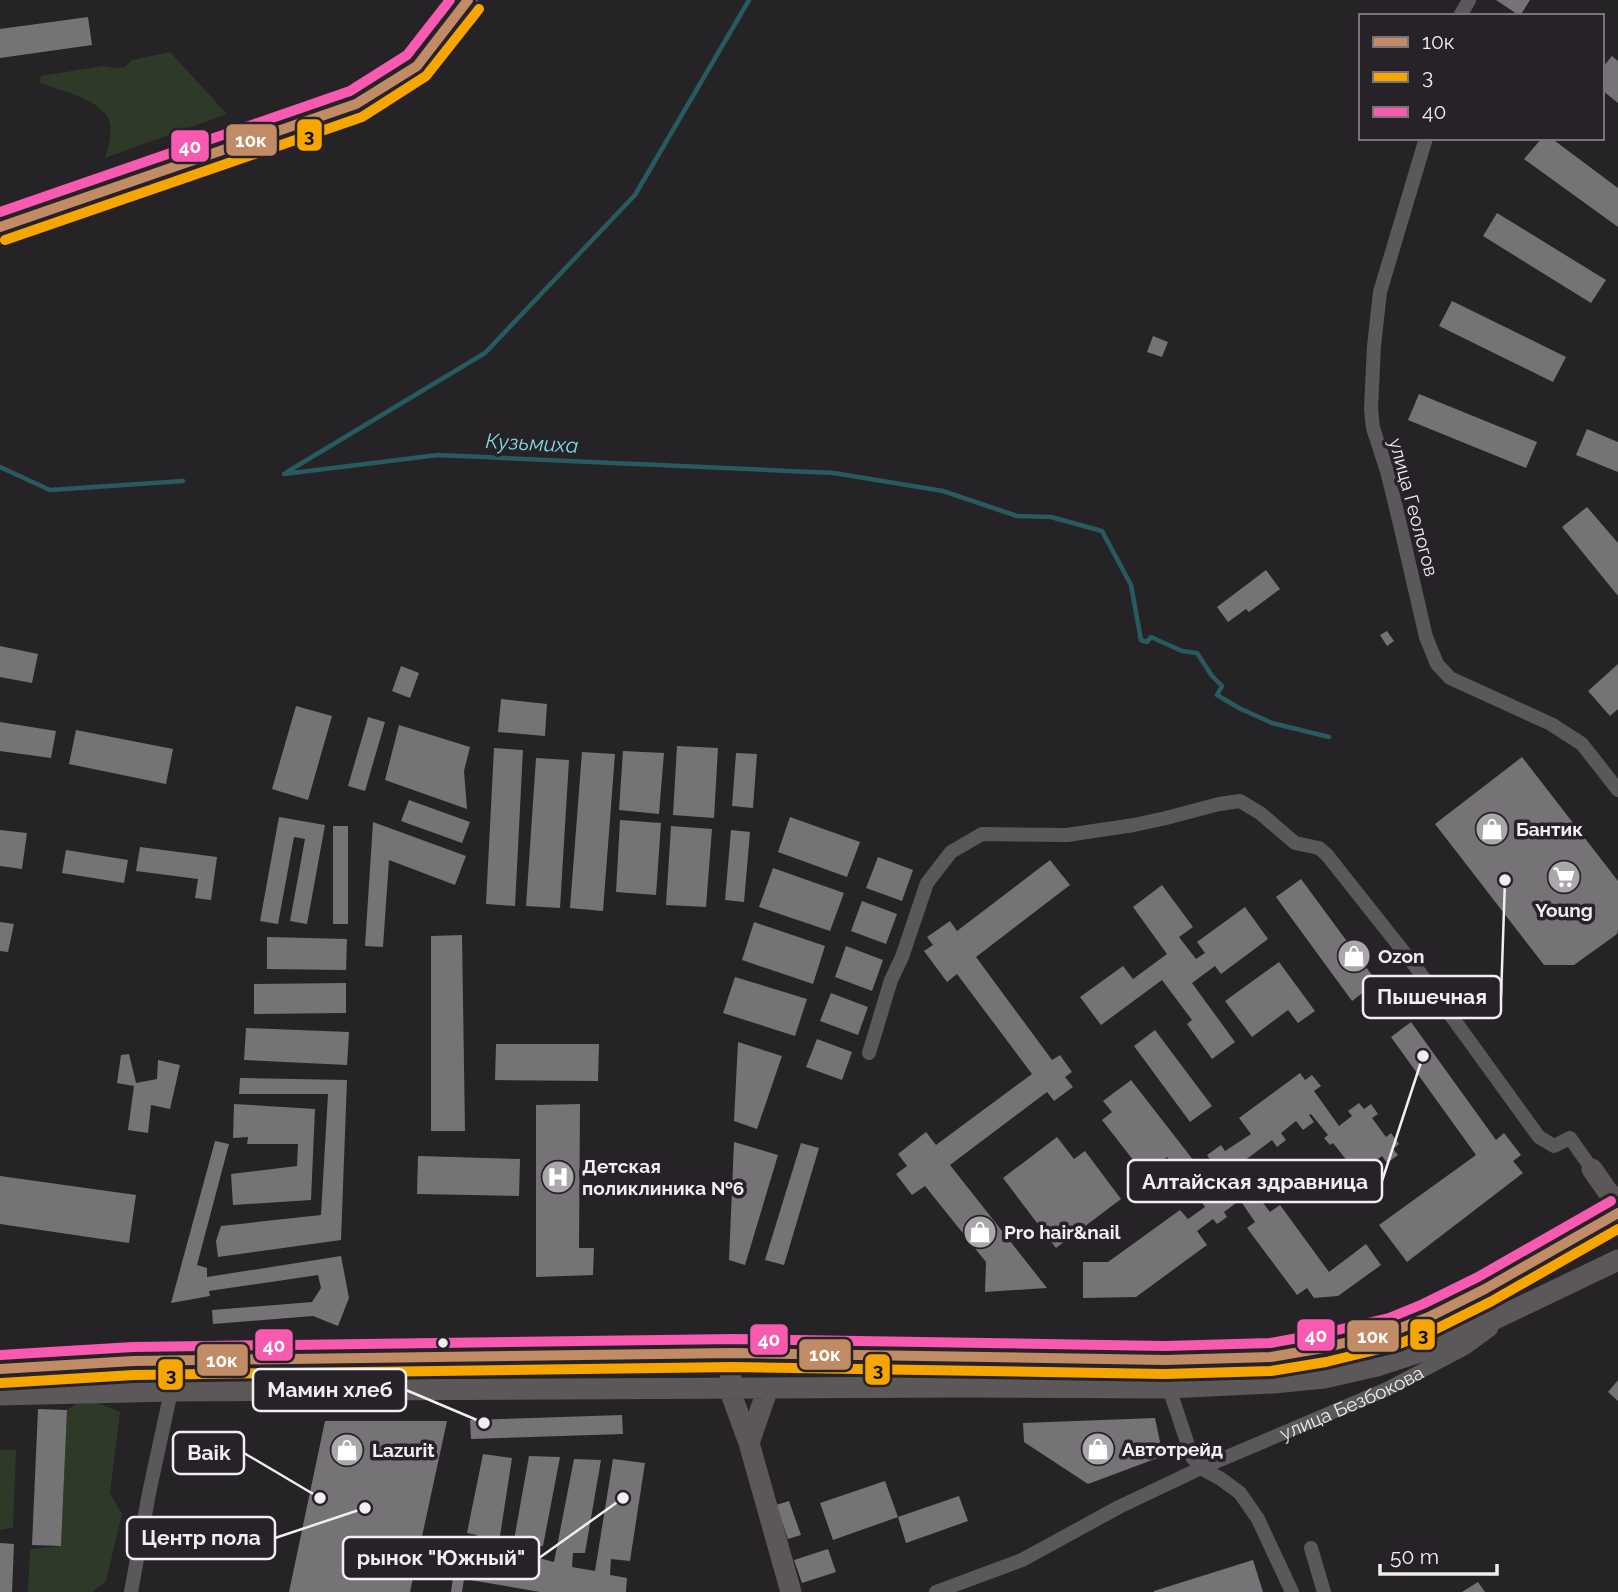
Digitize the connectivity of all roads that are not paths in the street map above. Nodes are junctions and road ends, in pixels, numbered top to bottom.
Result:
1 (468, 0) edge
2 (1425, 140) edge
3 (0, 227) edge
4 (1618, 790) edge
5 (869, 1054) dead end
6 (1592, 1168) junction
7 (1618, 1188) edge
8 (1618, 1201) edge
9 (1618, 1213) edge
10 (1618, 1246) edge
11 (1618, 1260) edge
12 (1531, 1300) junction
13 (733, 1353) junction
14 (666, 1354) junction
15 (188, 1360) junction
16 (0, 1369) edge
17 (729, 1388) junction
18 (768, 1388) junction
19 (1169, 1388) junction
20 (660, 1389) junction
21 (172, 1391) junction
22 (0, 1395) edge
23 (749, 1443) junction
24 (1200, 1468) junction
25 (1311, 1548) dead end
26 (131, 1592) edge
27 (792, 1592) edge
28 (936, 1592) edge
29 (1292, 1592) edge
30 (1324, 1592) edge

1 - 3 main road
2 - 4 street, улица Геологов
5 - 6 street
6 - 7 main road
6 - 8 main road
9 - 13 main road
10 - 12 main road
11 - 12 main road
12 - 19 main road
12 - 24 street, улица Безбокова
13 - 14 main road
13 - 17 main road
14 - 15 main road
14 - 20 main road
15 - 16 main road
15 - 21 street
17 - 18 main road
17 - 20 main road
17 - 23 main road
18 - 19 main road
18 - 23 main road
19 - 24 street
20 - 21 main road
21 - 22 main road
21 - 26 street
23 - 27 main road
24 - 28 street, улица Безбокова
24 - 29 street
25 - 30 street

